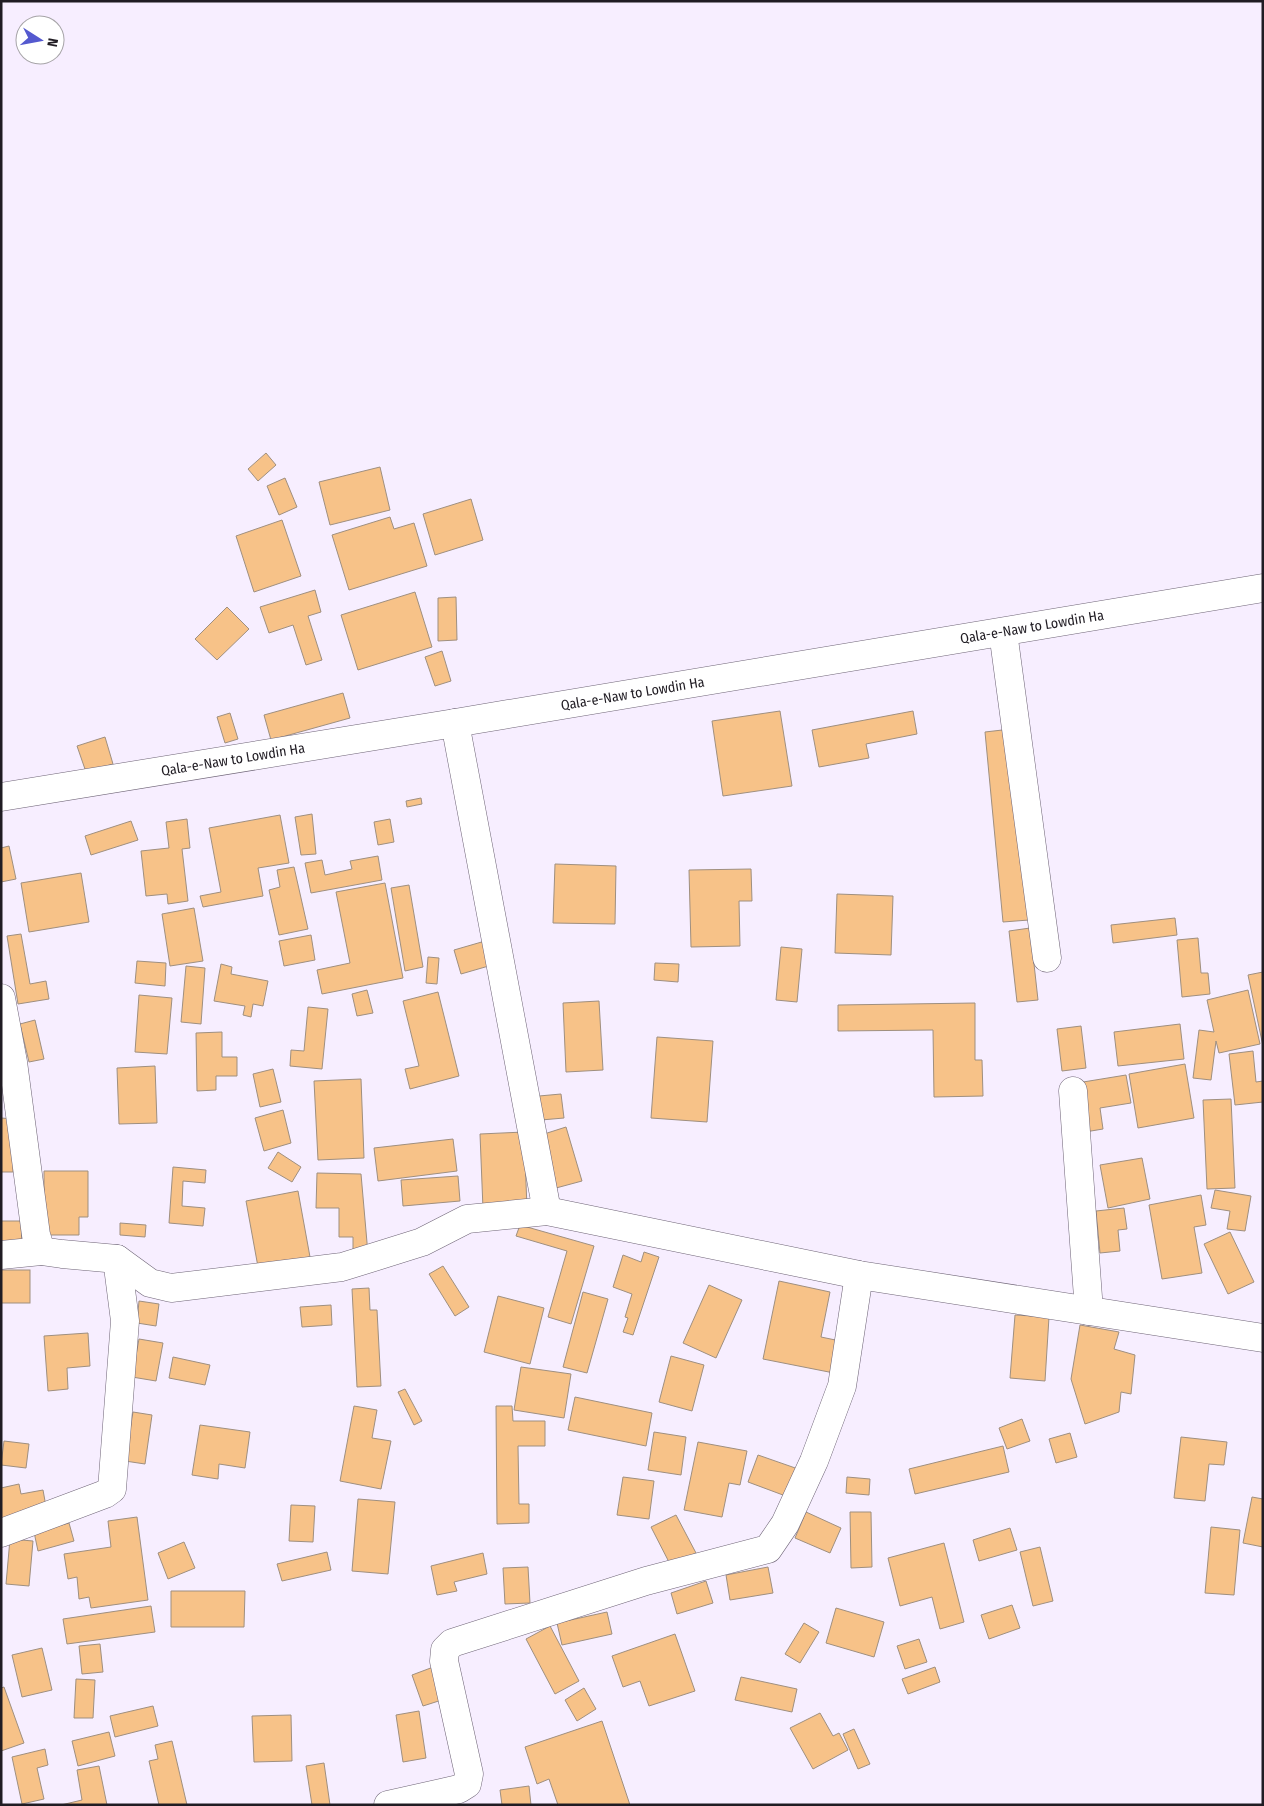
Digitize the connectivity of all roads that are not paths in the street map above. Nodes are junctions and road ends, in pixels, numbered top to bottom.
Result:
1 (1263, 588) edge
2 (1003, 632) junction
3 (455, 723) junction
4 (1, 797) edge
5 (1046, 958) dead end
6 (1, 998) edge
7 (1072, 1091) dead end
8 (547, 1211) junction
9 (41, 1251) junction
10 (1, 1255) edge
11 (116, 1259) junction
12 (859, 1275) junction
13 (1089, 1311) junction
14 (1263, 1338) edge
15 (1, 1533) edge
16 (388, 1805) edge

1 - 2 street, Qala-e-Naw to Lowdin Ha
2 - 3 street, Qala-e-Naw to Lowdin Ha
2 - 5 street
3 - 4 street, Qala-e-Naw to Lowdin Ha
3 - 8 street
6 - 9 street
7 - 13 street
8 - 11 street
8 - 12 street
9 - 10 street
9 - 11 street
11 - 15 street
12 - 13 street
12 - 16 street
13 - 14 street

